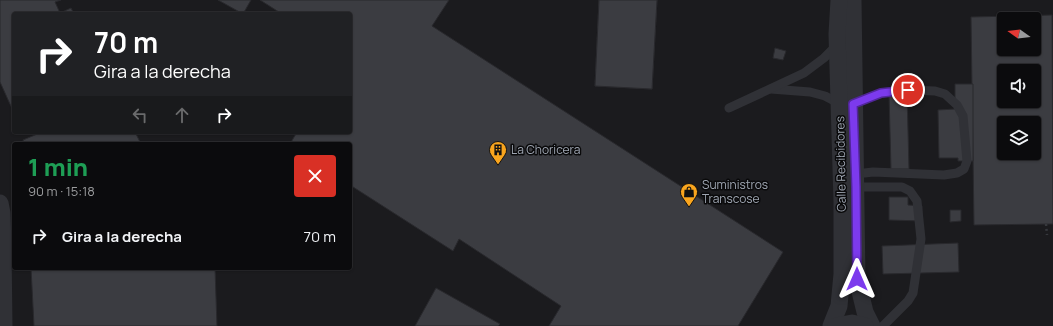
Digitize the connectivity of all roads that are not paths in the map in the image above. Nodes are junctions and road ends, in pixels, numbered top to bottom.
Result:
1 (839, 0) edge
2 (853, 0) edge
3 (837, 45) junction
4 (769, 89) junction
5 (846, 104) junction
6 (729, 108) dead end
7 (856, 180) junction
8 (0, 203) edge
9 (4, 326) edge
10 (831, 326) edge
11 (836, 326) edge
12 (865, 326) edge
13 (872, 326) edge
14 (883, 326) edge

1 - 3 street, Calle Recibidores
2 - 5 street, Calle Recibidores
3 - 4 lane
3 - 5 street, Calle Recibidores
4 - 5 lane
4 - 6 lane
5 - 7 street, Calle Recibidores
5 - 7 lane
5 - 10 street, Calle Recibidores
7 - 13 street, Calle Recibidores
7 - 14 lane
8 - 9 street
11 - 12 street

